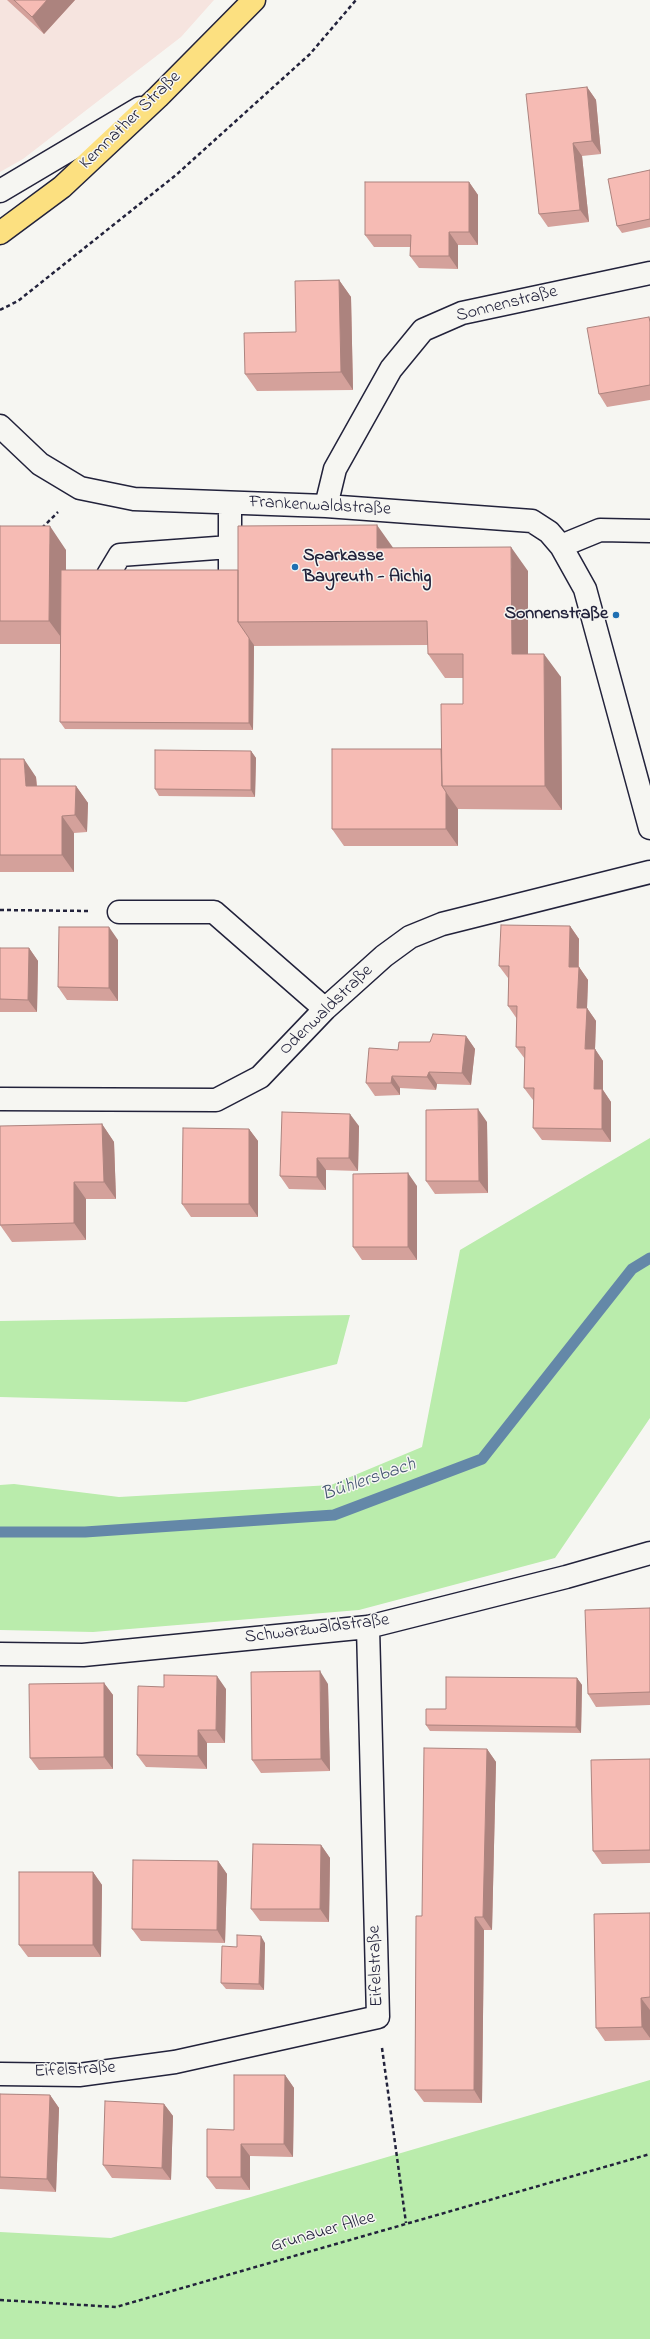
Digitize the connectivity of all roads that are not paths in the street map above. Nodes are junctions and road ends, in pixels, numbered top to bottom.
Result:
1 (254, 0) edge
2 (158, 97) junction
3 (0, 191) edge
4 (0, 234) edge
5 (650, 273) edge
6 (0, 426) edge
7 (230, 503) junction
8 (326, 506) junction
9 (650, 531) edge
10 (561, 546) junction
11 (230, 547) junction
12 (108, 575) edge
13 (230, 577) edge
14 (650, 828) edge
15 (650, 872) edge
16 (119, 912) road end
17 (325, 1009) junction
18 (0, 1099) edge
19 (650, 1553) edge
20 (368, 1627) junction
21 (0, 1654) edge
22 (0, 2074) edge

1 - 2 main road, Kemnather Straße
2 - 3 street
2 - 4 main road, Kemnather Straße
5 - 8 street, Sonnenstraße
6 - 7 street, Frankenwaldstraße
7 - 8 street, Frankenwaldstraße
7 - 11 street
8 - 10 street, Frankenwaldstraße
9 - 10 street
10 - 14 street
11 - 12 street
11 - 13 street
15 - 17 street, Odenwaldstraße
16 - 17 street
17 - 18 street, Odenwaldstraße
19 - 20 street, Schwarzwaldstraße
20 - 21 street, Schwarzwaldstraße
20 - 22 street, Eifelstraße

